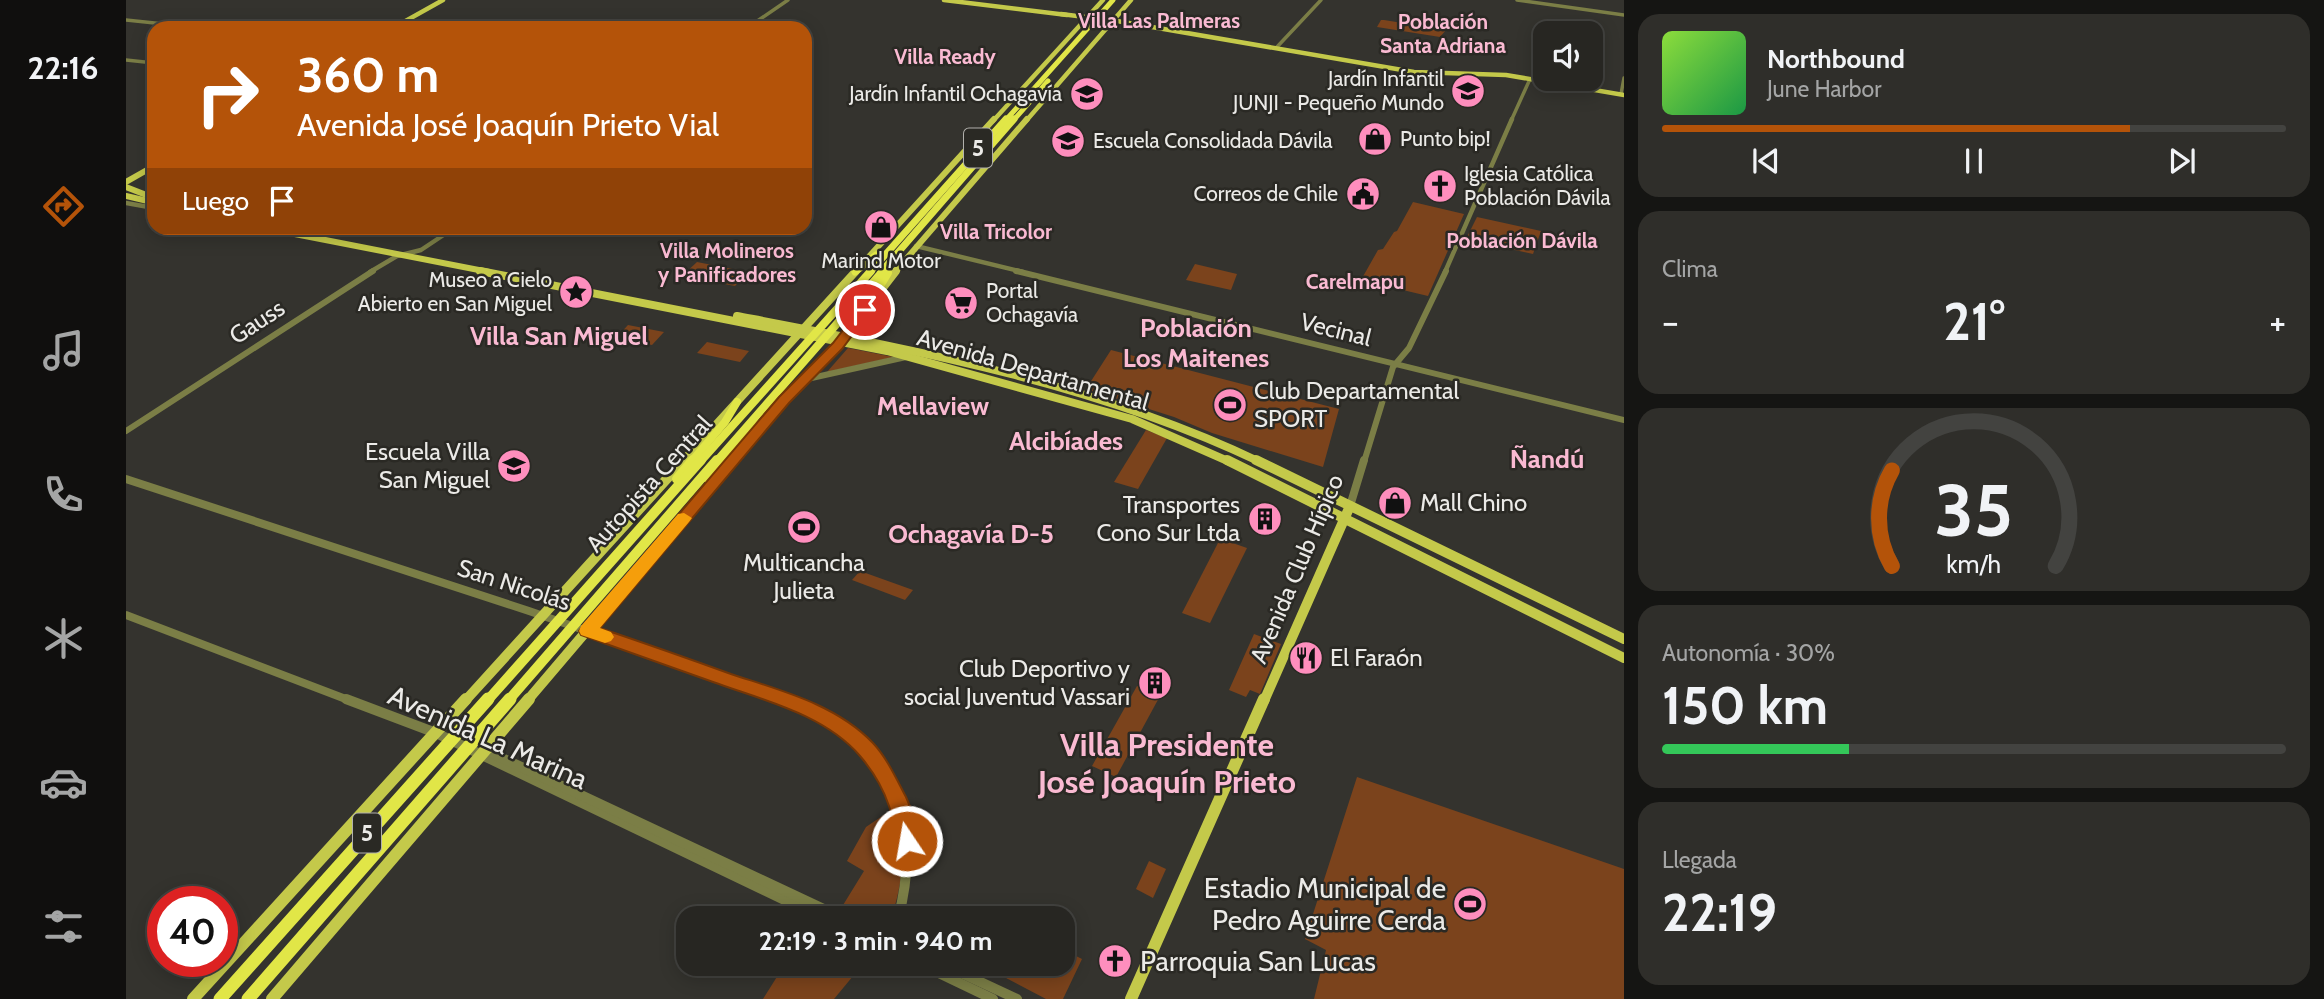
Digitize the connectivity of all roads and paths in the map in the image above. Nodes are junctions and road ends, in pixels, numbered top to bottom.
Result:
1 (443, 0) edge
2 (450, 0) edge
3 (788, 0) edge
4 (944, 0) edge
5 (1103, 0) edge
6 (1113, 0) edge
7 (1120, 0) edge
8 (1130, 0) edge
9 (1321, 0) edge
10 (1517, 0) edge
11 (422, 14) junction
12 (1624, 15) edge
13 (1086, 18) junction
14 (1099, 19) junction
15 (126, 20) edge
16 (408, 21) edge
17 (411, 21) edge
18 (757, 21) edge
19 (1112, 21) junction
20 (147, 22) edge
21 (1276, 48) junction
22 (126, 60) edge
23 (147, 62) edge
24 (1624, 78) edge
25 (1530, 79) junction
26 (1622, 94) edge
27 (147, 167) edge
28 (147, 168) edge
29 (126, 177) edge
30 (126, 182) edge
31 (126, 187) edge
32 (126, 199) edge
33 (147, 199) edge
34 (147, 202) edge
35 (915, 226) junction
36 (302, 235) edge
37 (320, 235) edge
38 (444, 235) edge
39 (916, 246) junction
40 (413, 252) junction
41 (404, 254) junction
42 (855, 272) junction
43 (874, 296) junction
44 (783, 330) junction
45 (806, 331) junction
46 (840, 338) junction
47 (793, 341) junction
48 (912, 357) junction
49 (1395, 364) junction
50 (807, 379) junction
51 (737, 402) junction
52 (773, 414) junction
53 (1624, 419) edge
54 (126, 431) edge
55 (126, 479) edge
56 (1350, 506) junction
57 (659, 508) junction
58 (671, 512) junction
59 (1346, 519) junction
60 (126, 615) edge
61 (547, 618) junction
62 (584, 630) junction
63 (1624, 639) edge
64 (1624, 657) edge
65 (442, 736) junction
66 (480, 753) junction
67 (736, 872) junction
68 (800, 906) edge
69 (815, 906) edge
70 (901, 906) edge
71 (945, 976) edge
72 (968, 976) edge
73 (193, 999) edge
74 (220, 999) edge
75 (248, 999) edge
76 (272, 999) edge
77 (993, 999) edge
78 (1017, 999) edge
79 (1131, 999) edge

1 - 11 main road
2 - 11 main road
3 - 18 street
4 - 13 main road
5 - 13 main road
6 - 14 highway, Autopista Central / 5
7 - 14 highway, Autopista Central / 5
8 - 19 main road
9 - 21 street
10 - 12 street
11 - 16 main road
11 - 17 main road
13 - 19 main road
13 - 42 main road
14 - 35 highway, Autopista Central / 5
15 - 20 street
19 - 21 main road
19 - 39 main road
21 - 25 main road
22 - 23 street
24 - 26 street
25 - 26 main road
25 - 49 street, Avenida Club Hípico
27 - 29 main road
28 - 30 main road
31 - 33 main road
32 - 34 main road
35 - 42 highway
35 - 43 highway
35 - 57 highway, Autopista Central / 5
35 - 58 highway, Autopista Central / 5
36 - 41 main road, Avenida Departamental
37 - 40 main road, Avenida Departamental
38 - 40 street, Gauss
39 - 43 main road
39 - 49 street, Vecinal
40 - 41 street, Gauss
40 - 45 main road, Avenida Departamental
41 - 44 main road, Avenida Departamental
41 - 54 street, Gauss
42 - 45 main road
43 - 46 main road
44 - 45 main road, Avenida Departamental
44 - 47 main road
45 - 46 main road, Avenida Departamental
45 - 47 main road
46 - 48 main road, Avenida Departamental
46 - 50 main road
46 - 56 main road, Avenida Departamental
47 - 51 main road
48 - 50 street
48 - 59 main road, Avenida Departamental
49 - 53 street, Vecinal
49 - 56 street, Avenida Club Hípico
50 - 52 main road
51 - 57 highway
51 - 61 main road
52 - 58 highway
52 - 62 main road
55 - 61 street, San Nicolás
56 - 59 main road, Avenida Club Hípico
56 - 63 main road, Avenida Departamental
57 - 74 highway, Autopista Central / 5
58 - 75 highway, Autopista Central / 5
59 - 64 main road, Avenida Departamental
59 - 79 main road, Avenida Club Hípico
60 - 65 street, Avenida La Marina
61 - 62 street, San Nicolás
61 - 65 main road
62 - 66 main road
62 - 70 street, San Nicolás
65 - 66 street, Avenida La Marina
65 - 73 main road
66 - 67 street, Avenida La Marina
66 - 76 main road
67 - 68 street, Avenida La Marina
67 - 69 street, Avenida La Marina
71 - 77 street
72 - 78 street

